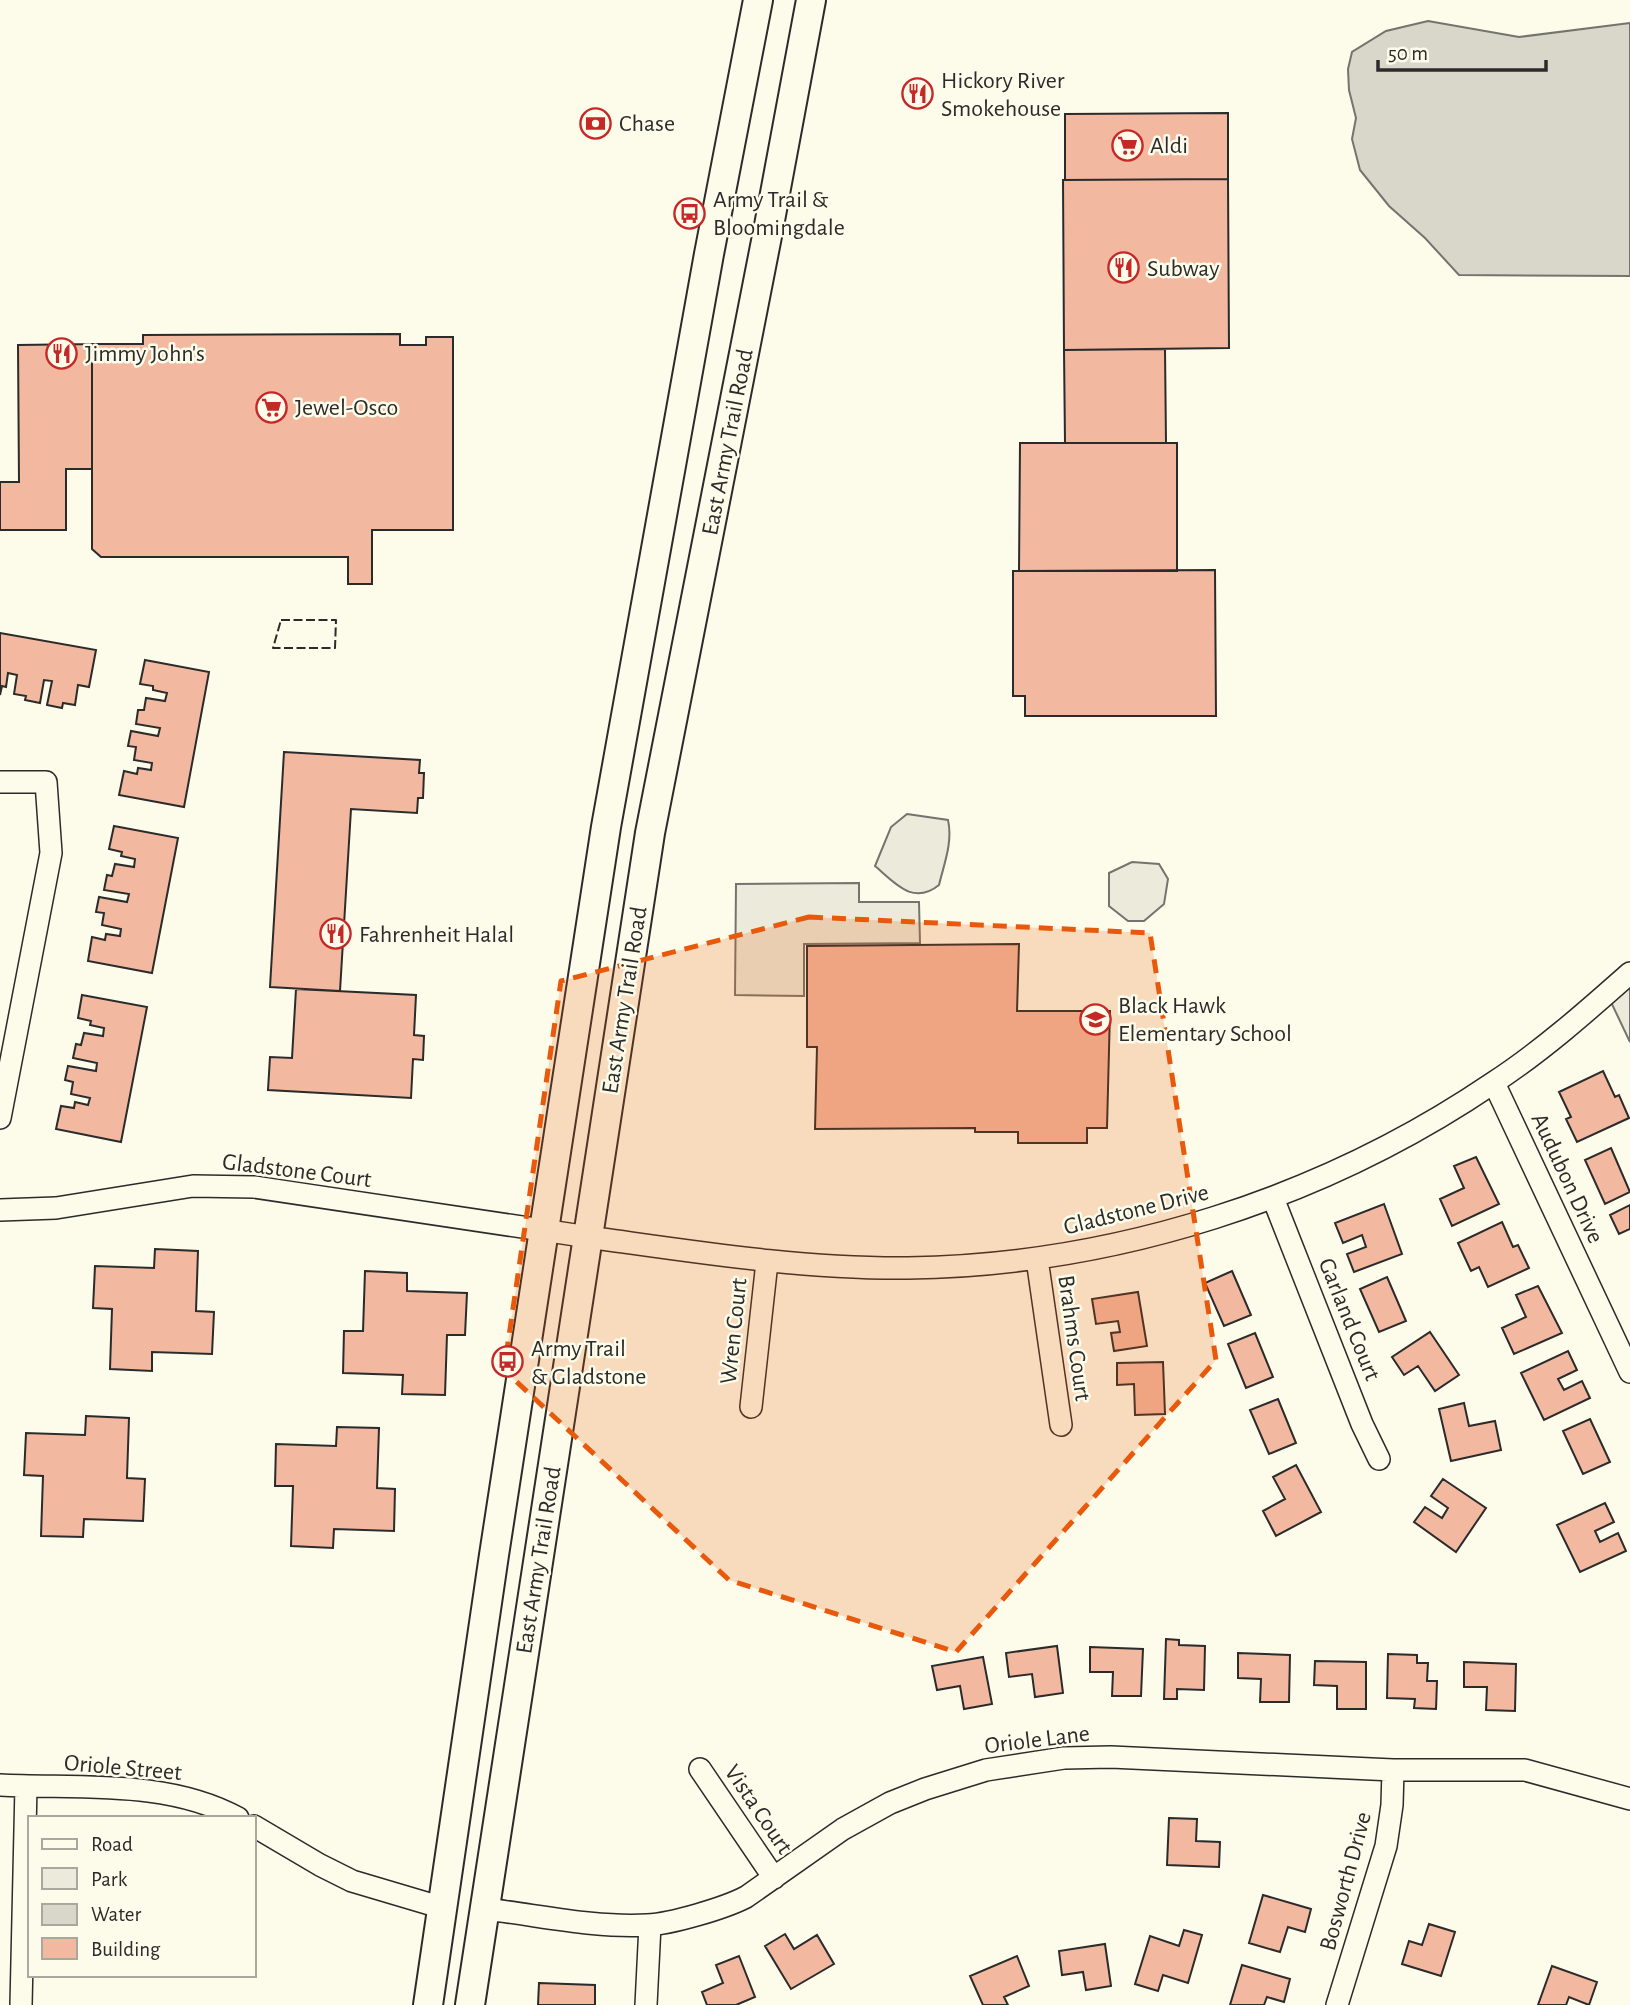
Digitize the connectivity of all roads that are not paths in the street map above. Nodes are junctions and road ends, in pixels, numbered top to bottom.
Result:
1 (758, 0) edge
2 (811, 0) edge
3 (0, 782) edge
4 (1630, 974) edge
5 (1494, 1083) junction
6 (0, 1118) edge
7 (1273, 1198) junction
8 (0, 1210) edge
9 (545, 1230) junction
10 (587, 1236) junction
11 (1037, 1259) junction
12 (767, 1262) junction
13 (1630, 1372) edge
14 (751, 1407) dead end
15 (1061, 1425) dead end
16 (1379, 1459) dead end
17 (701, 1769) dead end
18 (1393, 1770) junction
19 (0, 1785) edge
20 (26, 1786) junction
21 (1630, 1799) edge
22 (233, 1816) edge
23 (256, 1827) edge
24 (774, 1878) junction
25 (443, 1908) junction
26 (485, 1909) junction
27 (650, 1926) junction
28 (21, 2005) edge
29 (428, 2005) edge
30 (470, 2005) edge
31 (646, 2005) edge
32 (1337, 2005) edge

1 - 9 main road, East Army Trail Road
2 - 10 main road, East Army Trail Road
3 - 6 street
4 - 5 street, Gladstone Drive
5 - 7 street, Gladstone Drive
5 - 13 street, Audubon Drive
7 - 11 street, Gladstone Drive
7 - 16 street, Garland Court
8 - 9 street, Gladstone Court
9 - 10 street, Gladstone Court
9 - 25 main road, East Army Trail Road
10 - 12 street, Gladstone Drive
10 - 26 main road, East Army Trail Road
11 - 12 street, Gladstone Drive
11 - 15 street, Brahms Court
12 - 14 street, Wren Court
17 - 24 street, Vista Court
18 - 21 street, Oriole Lane
18 - 24 street, Oriole Lane
18 - 32 street, Bosworth Drive
19 - 20 street, Oriole Street
20 - 22 street, Oriole Street
20 - 28 street
23 - 25 street
24 - 27 street, Oriole Lane
25 - 29 main road, East Army Trail Road
26 - 27 street, Oriole Lane
26 - 30 main road, East Army Trail Road
27 - 31 street

